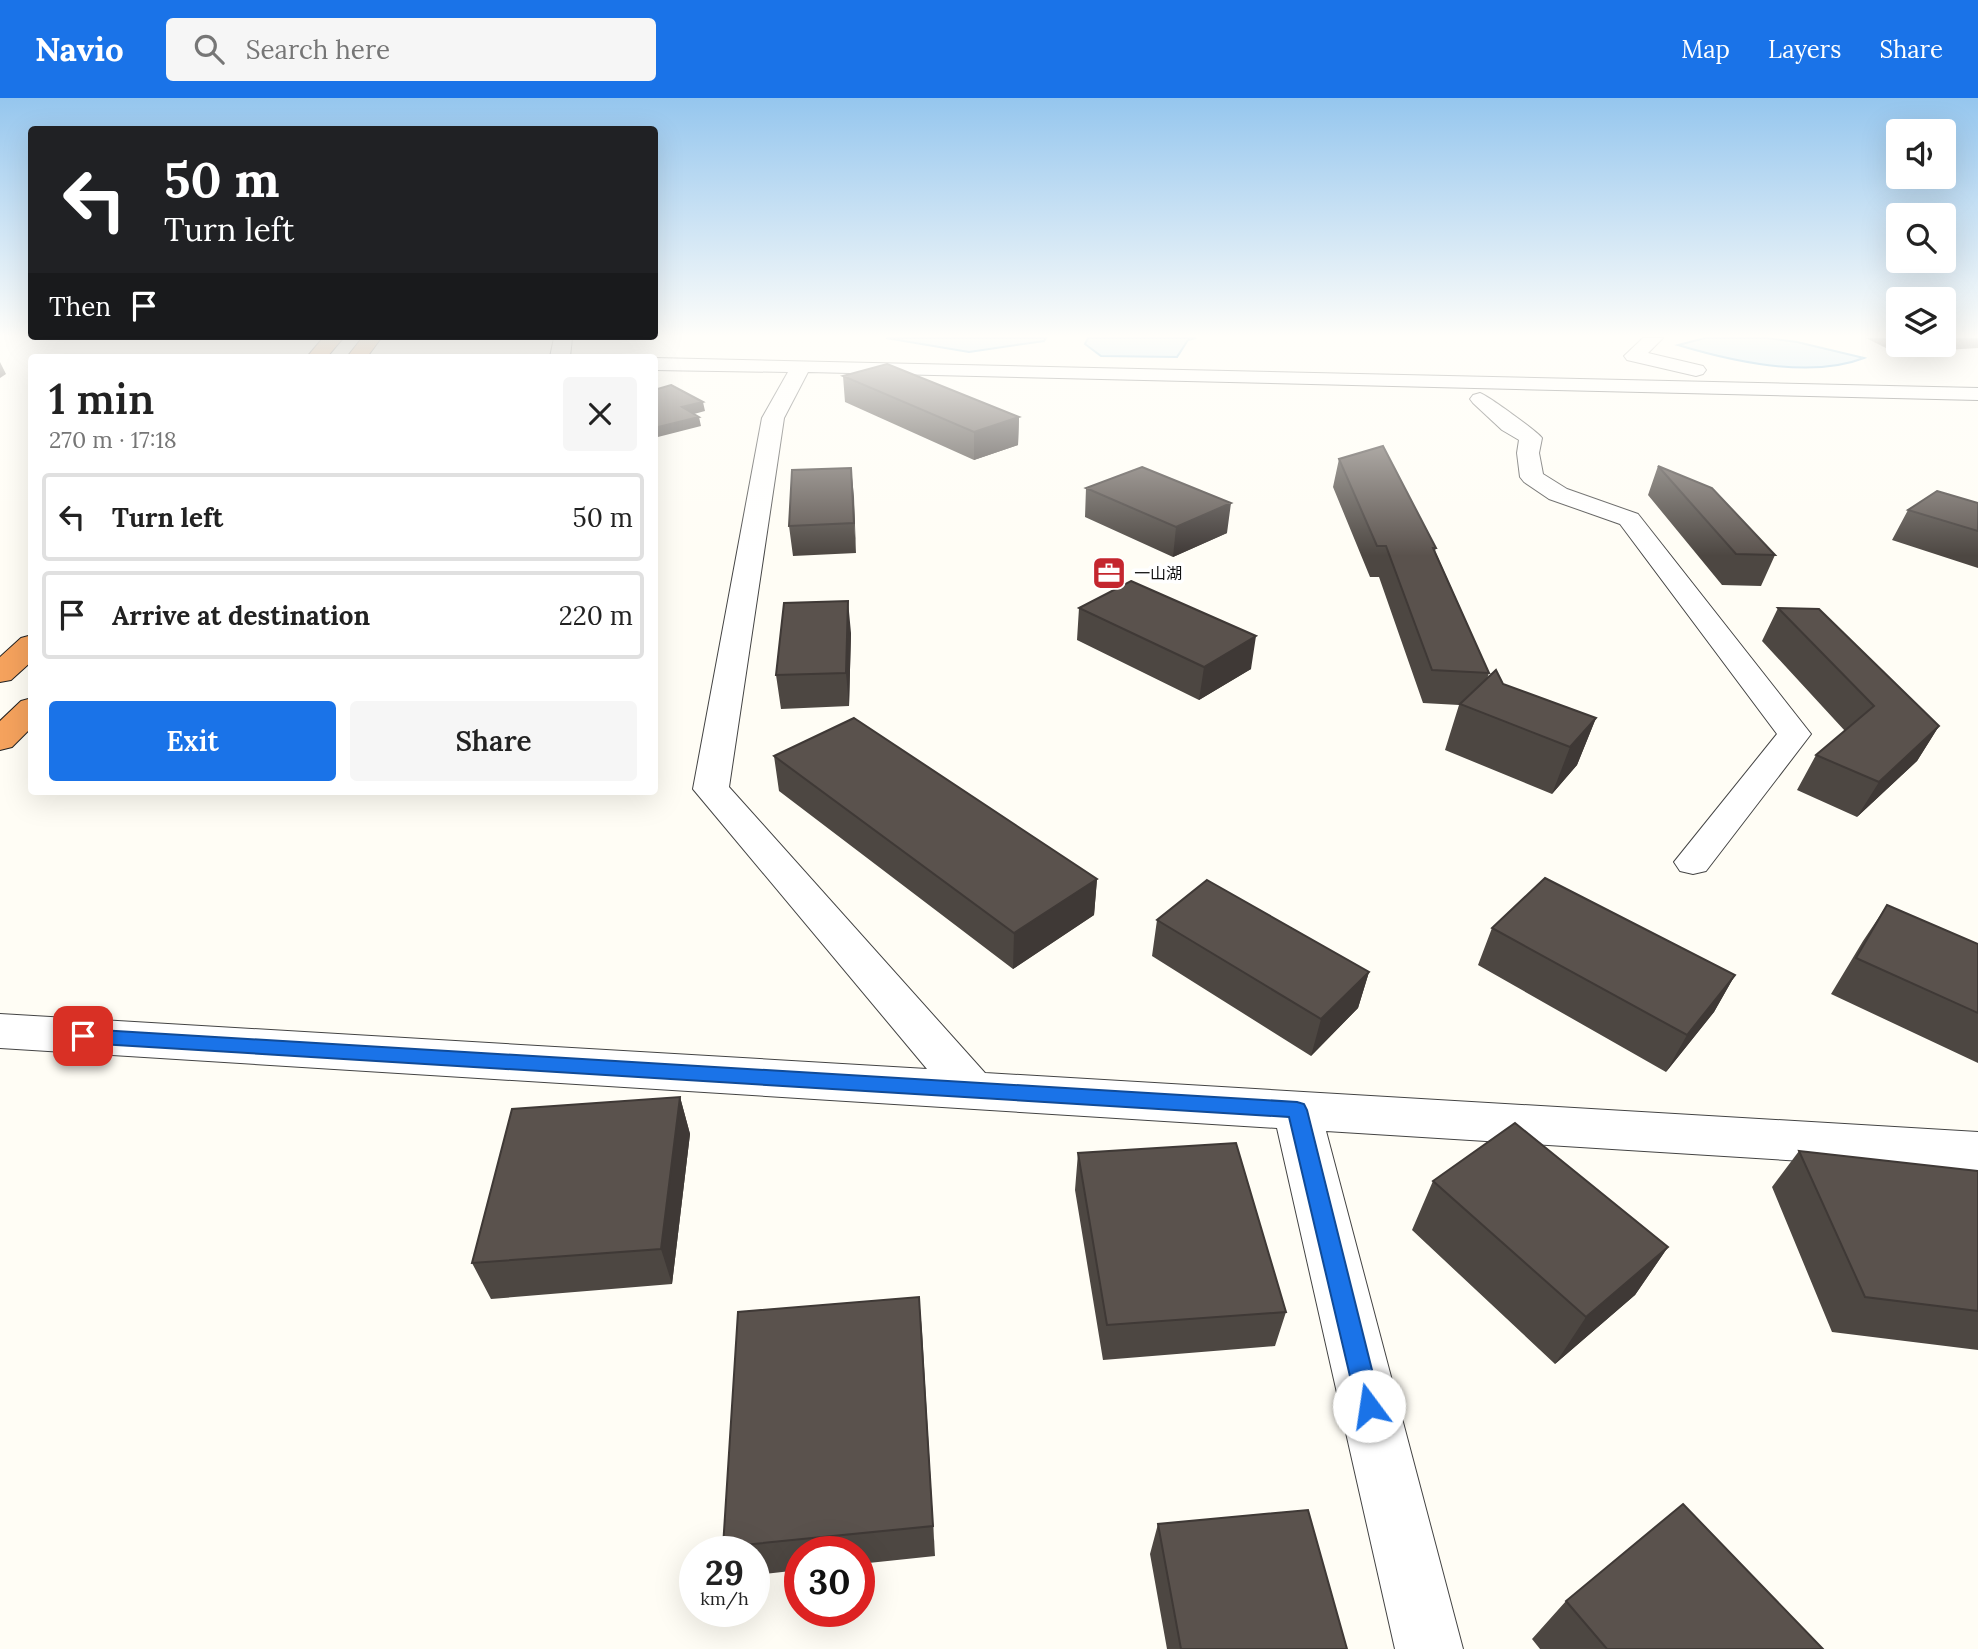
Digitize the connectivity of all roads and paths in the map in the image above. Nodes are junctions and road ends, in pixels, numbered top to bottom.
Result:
1 (777, 410) edge
2 (1493, 410) edge
3 (28, 648) edge
4 (0, 673) edge
5 (28, 712) edge
6 (0, 740) edge
7 (1693, 862) dead end
8 (0, 1031) edge
9 (972, 1090) junction
10 (1297, 1110) junction
11 (1978, 1152) edge
12 (1429, 1649) edge

1 - 9 street
2 - 7 street
3 - 4 highway
5 - 6 highway
8 - 9 street
9 - 10 street
10 - 11 street
10 - 12 street

